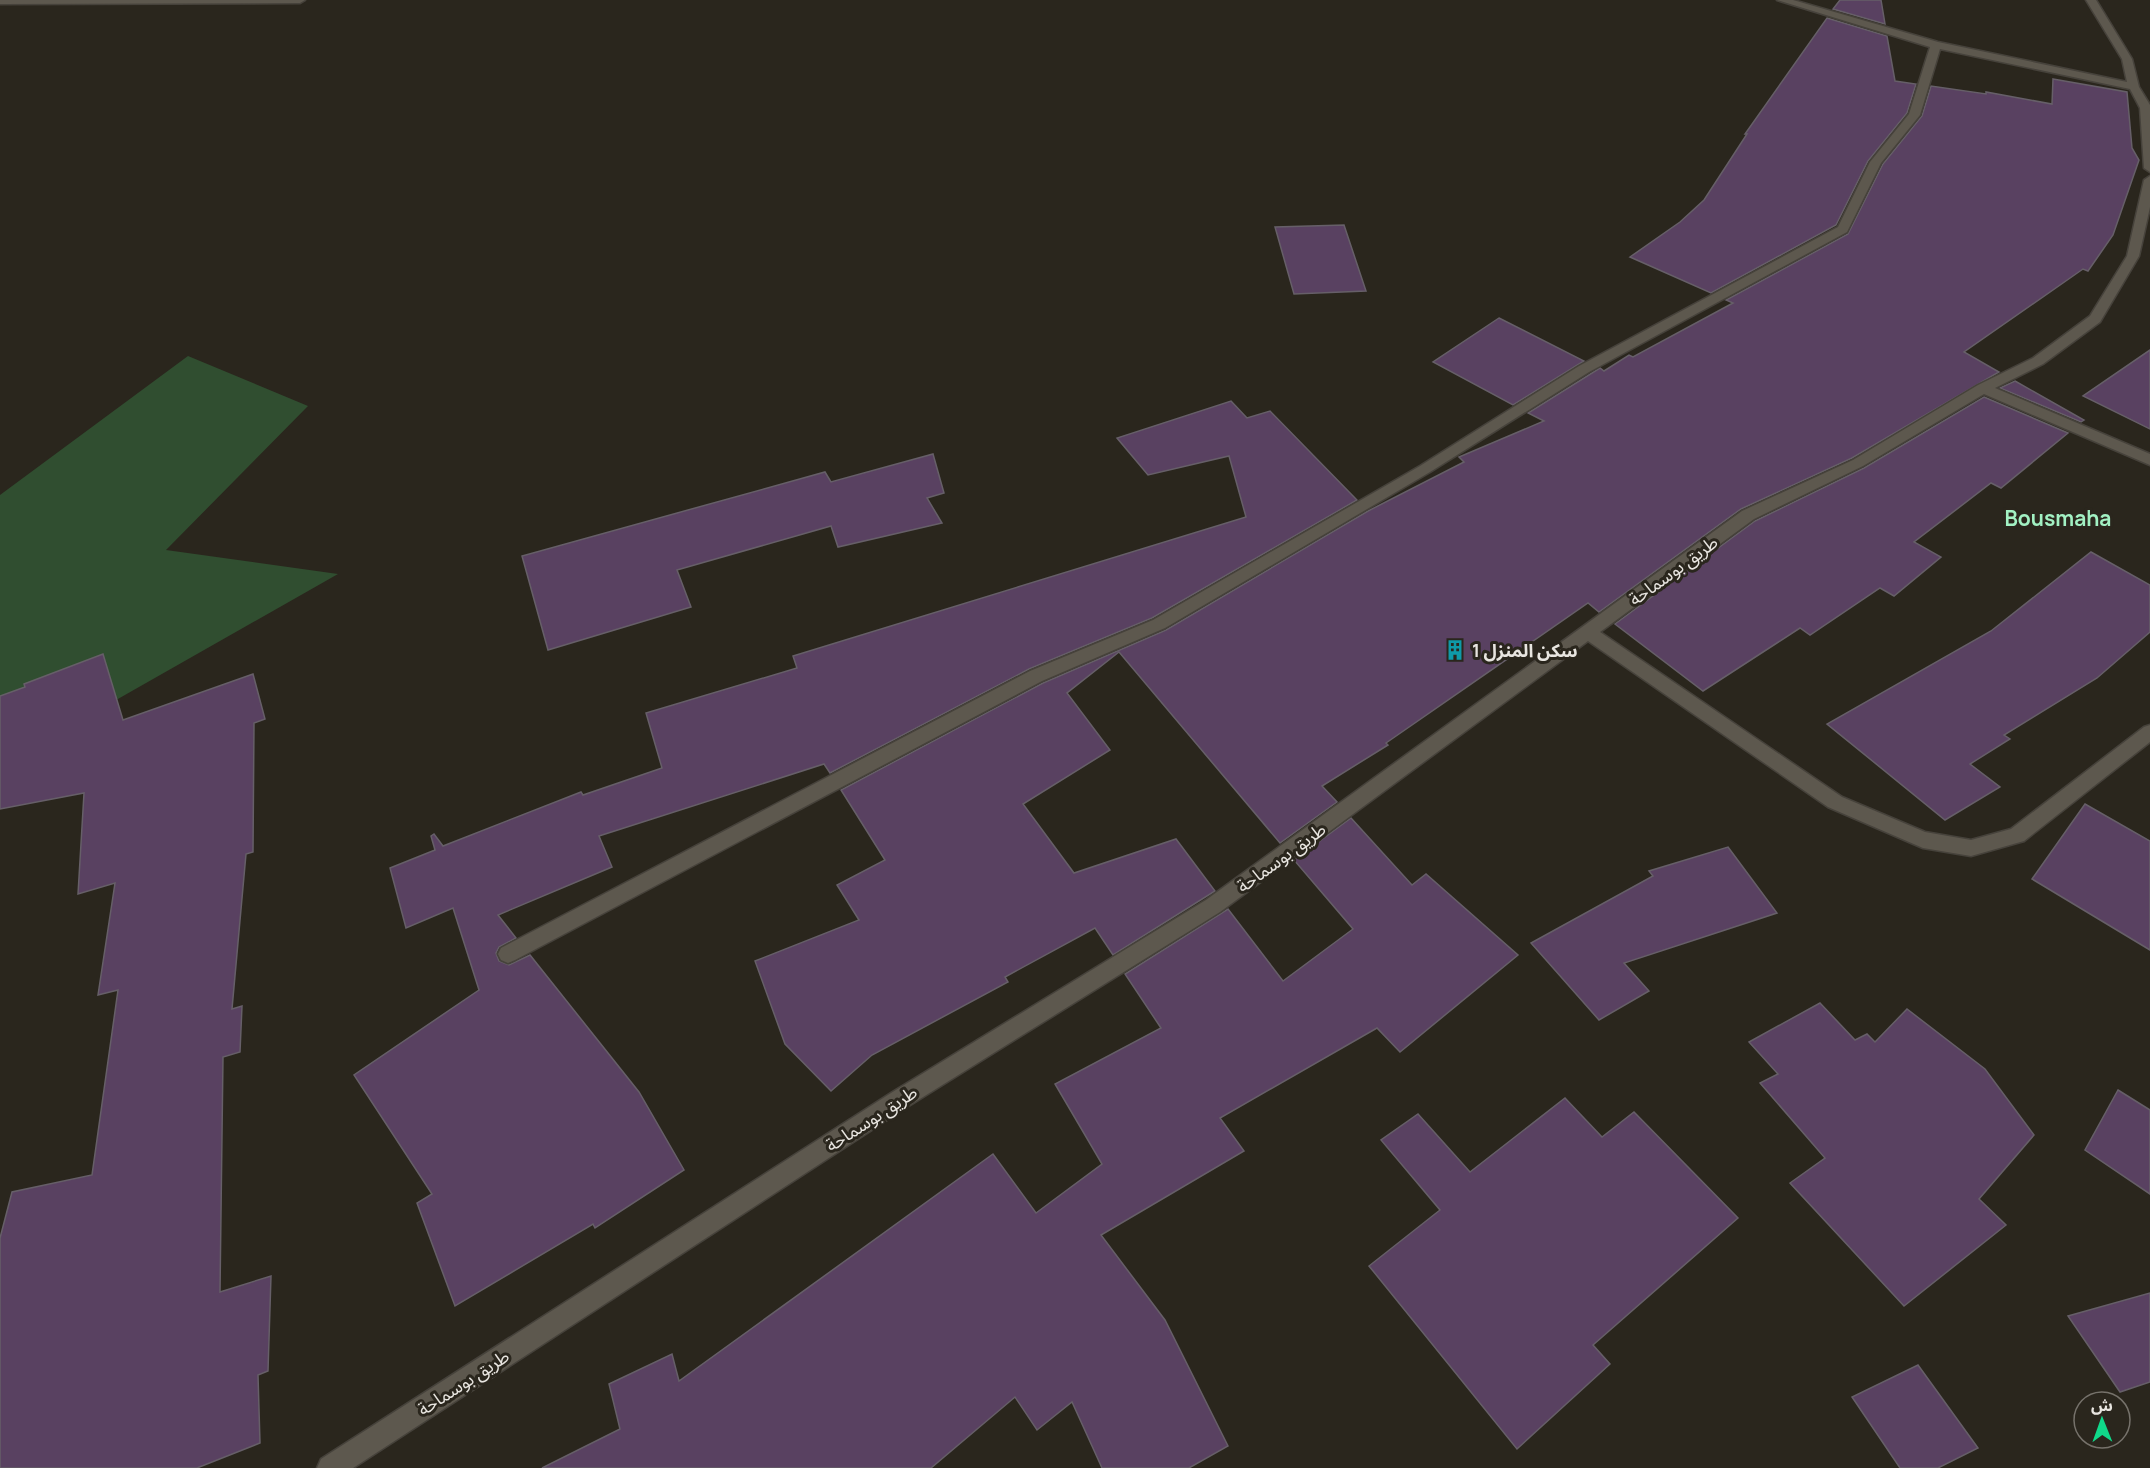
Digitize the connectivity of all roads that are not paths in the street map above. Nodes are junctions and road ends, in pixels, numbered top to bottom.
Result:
1 (300, 0) edge
2 (1782, 0) edge
3 (2091, 0) edge
4 (0, 1) edge
5 (1936, 45) junction
6 (2134, 87) junction
7 (2150, 168) edge
8 (2150, 180) edge
9 (1983, 388) junction
10 (2150, 460) edge
11 (1588, 632) junction
12 (2150, 732) edge
13 (508, 954) dead end
14 (330, 1468) edge

1 - 4 street
2 - 5 street
3 - 6 street
5 - 6 street
5 - 13 street
6 - 7 street
8 - 9 street, طريق بوسماحة
9 - 10 street
9 - 11 street, طريق بوسماحة
11 - 12 street
11 - 14 street, طريق بوسماحة

